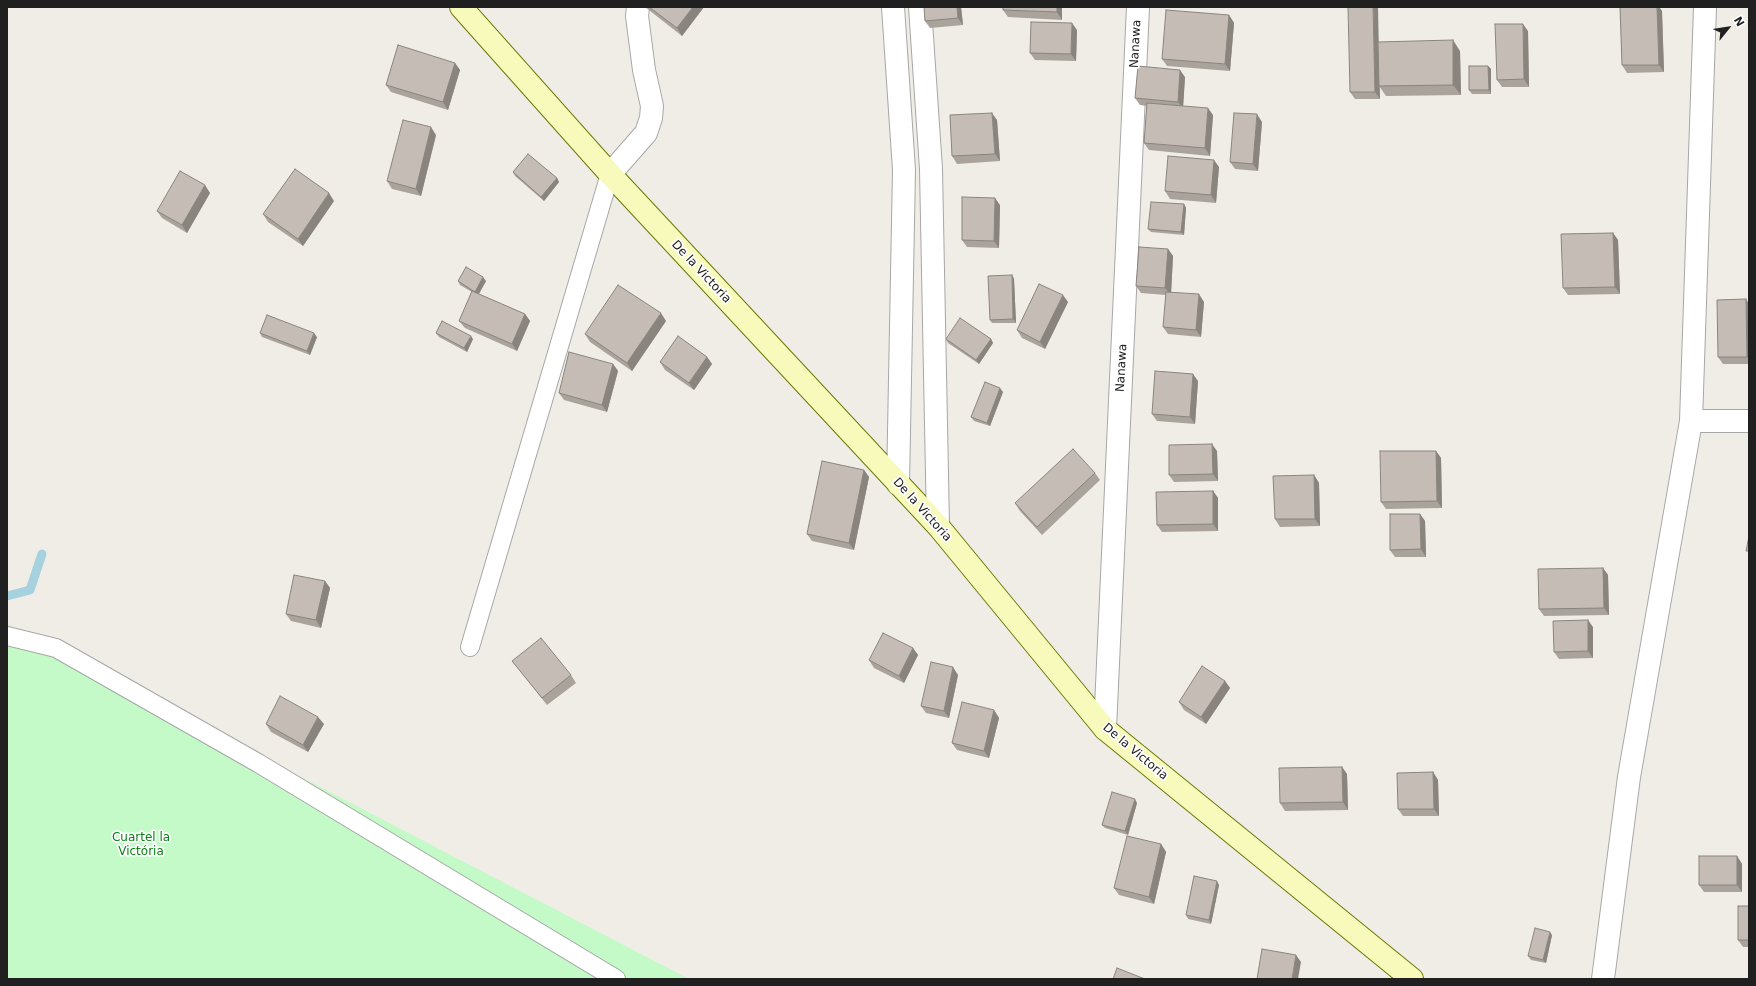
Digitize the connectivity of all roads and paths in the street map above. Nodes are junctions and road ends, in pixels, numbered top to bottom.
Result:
1 (461, 7) edge
2 (638, 7) edge
3 (893, 7) edge
4 (920, 7) edge
5 (1138, 7) edge
6 (1705, 7) edge
7 (610, 174) junction
8 (1691, 421) junction
9 (1749, 421) edge
10 (898, 484) junction
11 (938, 526) junction
12 (7, 636) edge
13 (470, 647) dead end
14 (1105, 729) junction
15 (588, 971) edge
16 (616, 979) edge
17 (1412, 979) edge
18 (1603, 979) edge

1 - 7 main road, De la Victoria
2 - 7 street
3 - 10 street
4 - 11 street
5 - 14 street, Nanawa
6 - 8 street
7 - 10 main road, De la Victoria
7 - 13 lane
8 - 9 street
8 - 18 street
10 - 11 main road, De la Victoria
11 - 14 main road, De la Victoria
12 - 15 lane
14 - 17 main road, De la Victoria
15 - 16 lane

